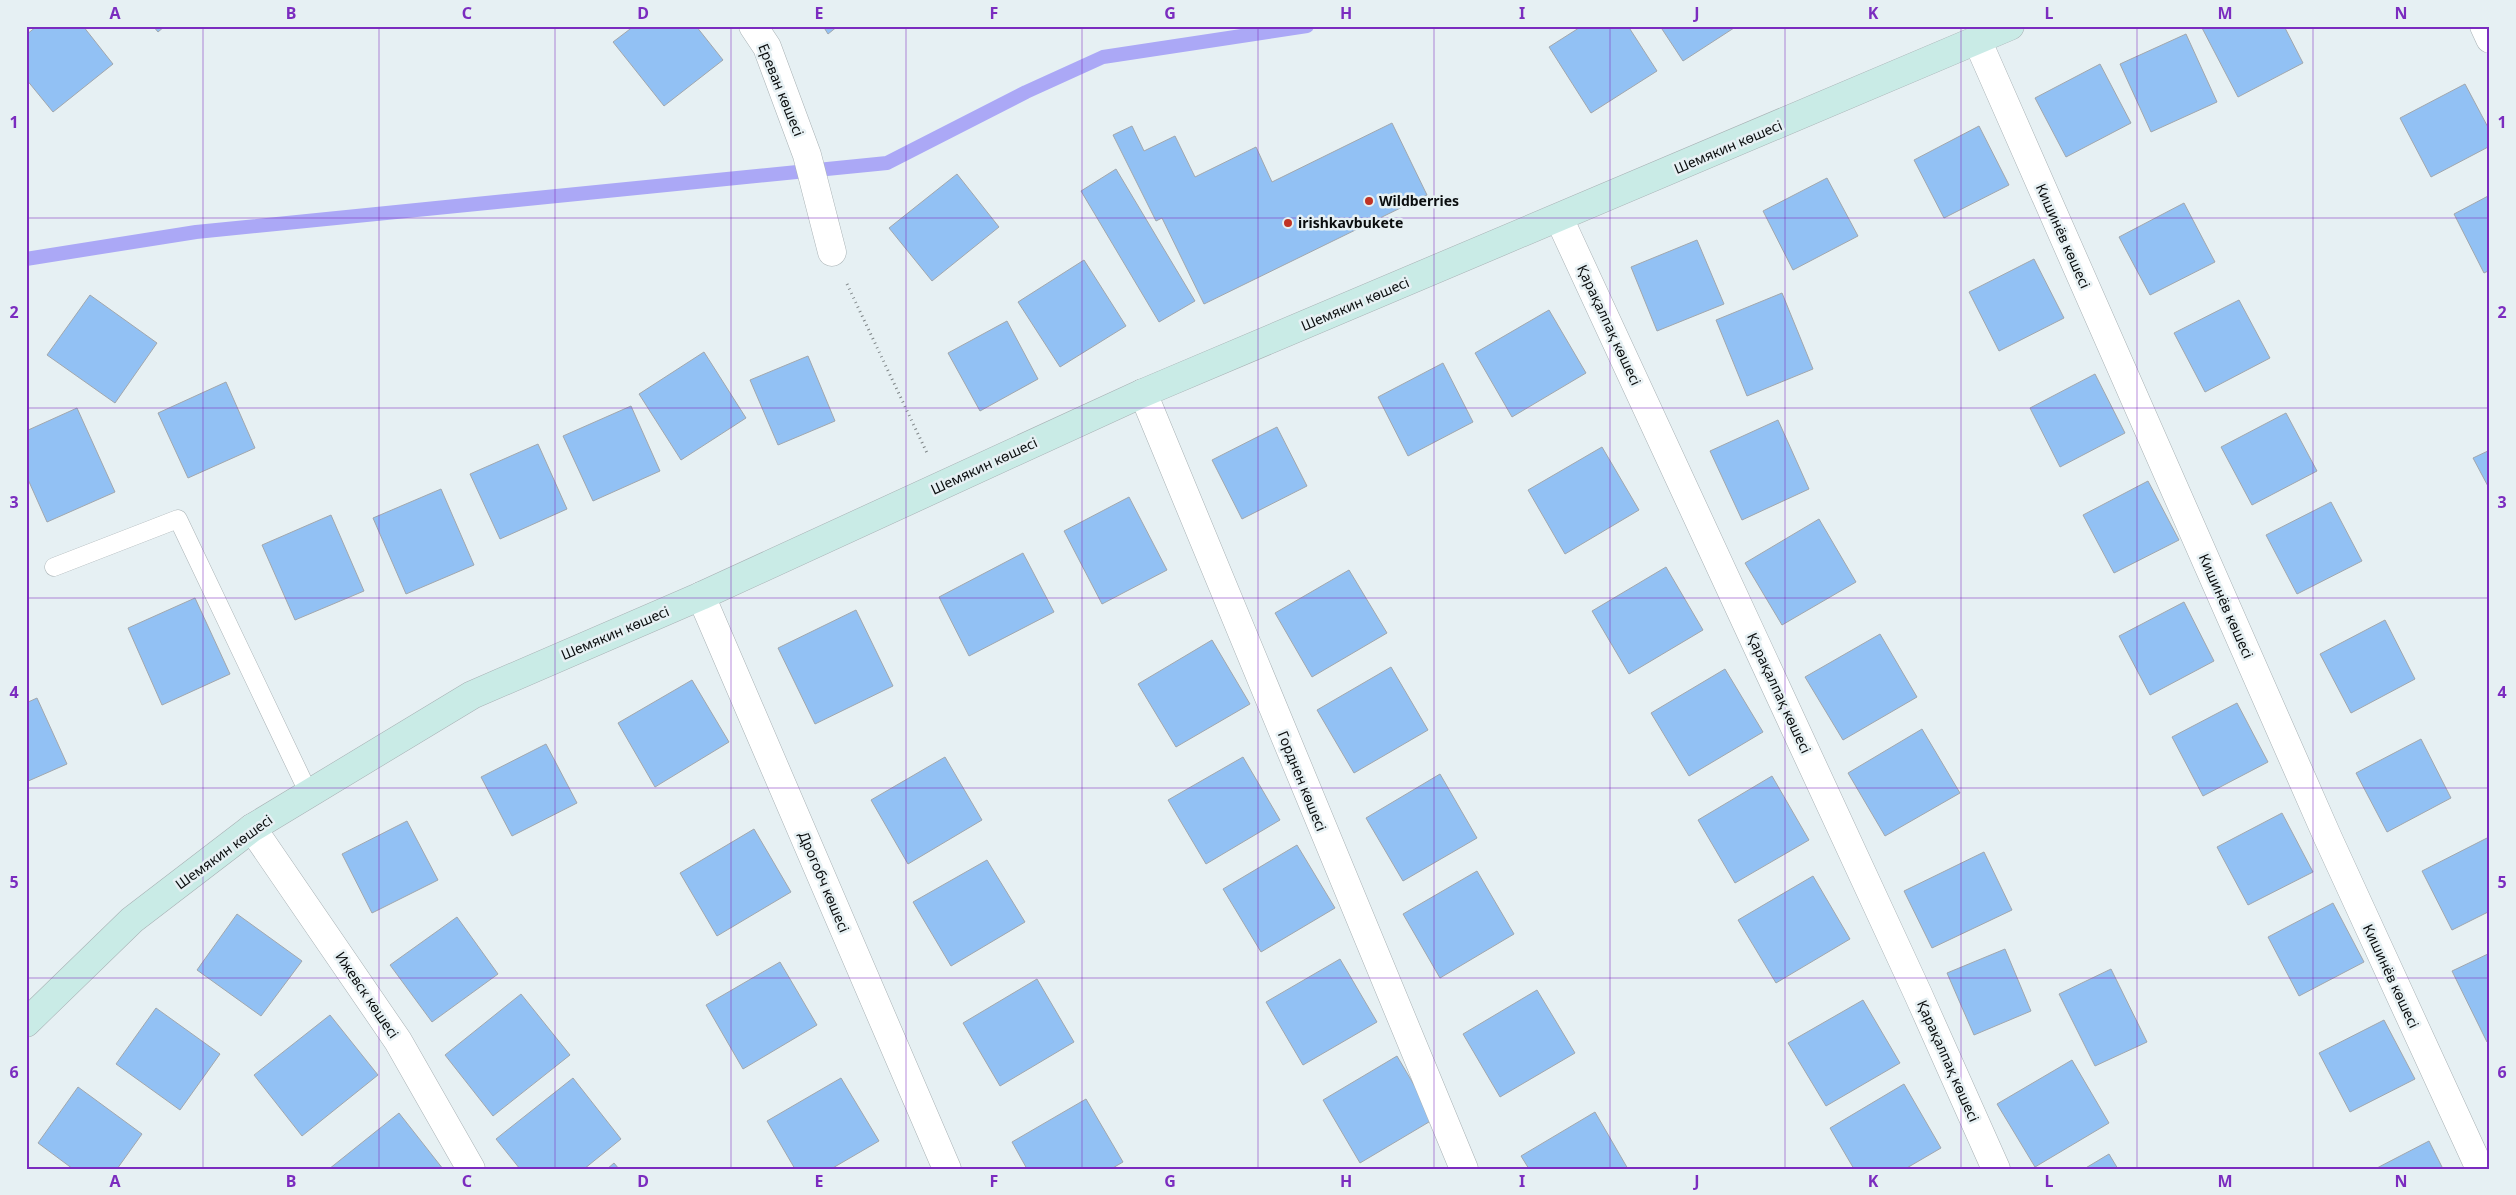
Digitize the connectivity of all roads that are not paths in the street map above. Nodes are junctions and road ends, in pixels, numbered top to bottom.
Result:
1 (753, 26) edge
2 (2010, 26) edge
3 (2484, 26) edge
4 (2490, 39) edge
5 (1978, 42) junction
6 (1559, 218) junction
7 (832, 252) road end
8 (1143, 393) junction
9 (54, 567) dead end
10 (701, 596) junction
11 (308, 794) junction
12 (252, 828) junction
13 (26, 1023) edge
14 (471, 1169) edge
15 (947, 1169) edge
16 (1464, 1169) edge
17 (1996, 1169) edge
18 (2480, 1169) edge

1 - 7 street, Ереван көшесі
2 - 5 main road, Шемякин көшесі
3 - 4 street
5 - 6 main road, Шемякин көшесі
5 - 18 street, Кишинёв көшесі
6 - 8 main road, Шемякин көшесі
6 - 17 street, Қарақалпақ көшесі
8 - 10 main road, Шемякин көшесі
8 - 16 street, Горднен көшесі
9 - 11 lane
10 - 11 main road, Шемякин көшесі
10 - 15 street, Дрогобч көшесі
11 - 12 main road, Шемякин көшесі
12 - 13 main road, Шемякин көшесі
12 - 14 street, Ижевск көшесі

